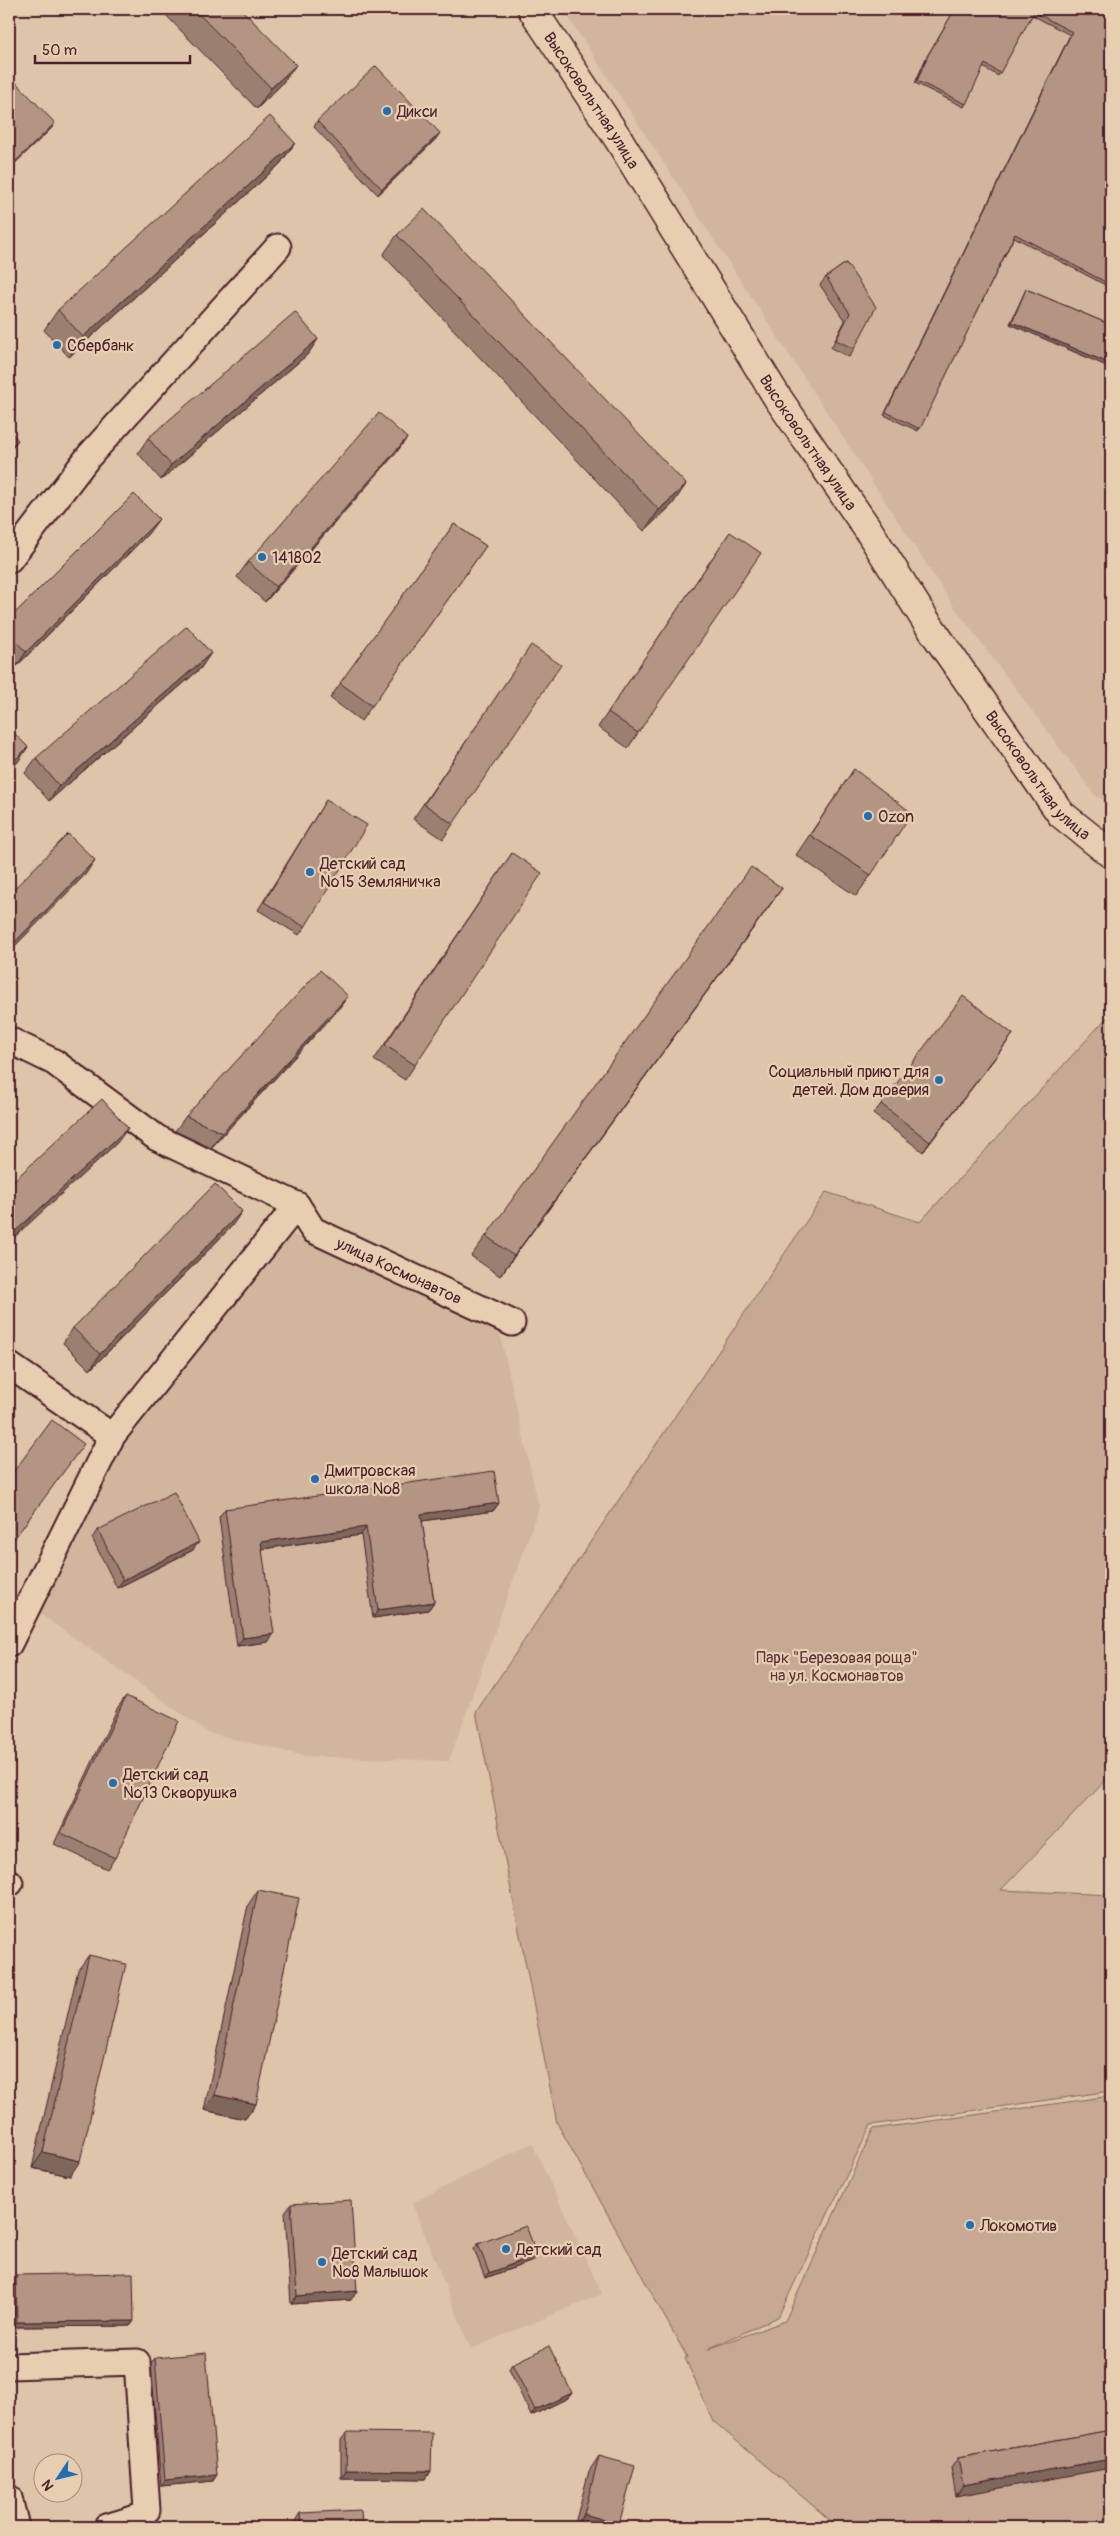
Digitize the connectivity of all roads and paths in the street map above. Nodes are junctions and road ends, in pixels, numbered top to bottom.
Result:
1 (532, 9) edge
2 (278, 247) dead end
3 (9, 560) edge
4 (1111, 854) edge
5 (9, 1040) edge
6 (297, 1206) junction
7 (512, 1323) dead end
8 (9, 1365) edge
9 (112, 1436) junction
10 (9, 1644) edge
11 (9, 2366) edge
12 (9, 2498) edge
13 (16, 2527) edge
14 (108, 2527) edge

1 - 4 main road, Высоковольтная улица
2 - 3 street
5 - 6 street
6 - 7 street, улица Космонавтов
6 - 9 street
8 - 9 street
9 - 10 street
11 - 14 street
12 - 13 street

